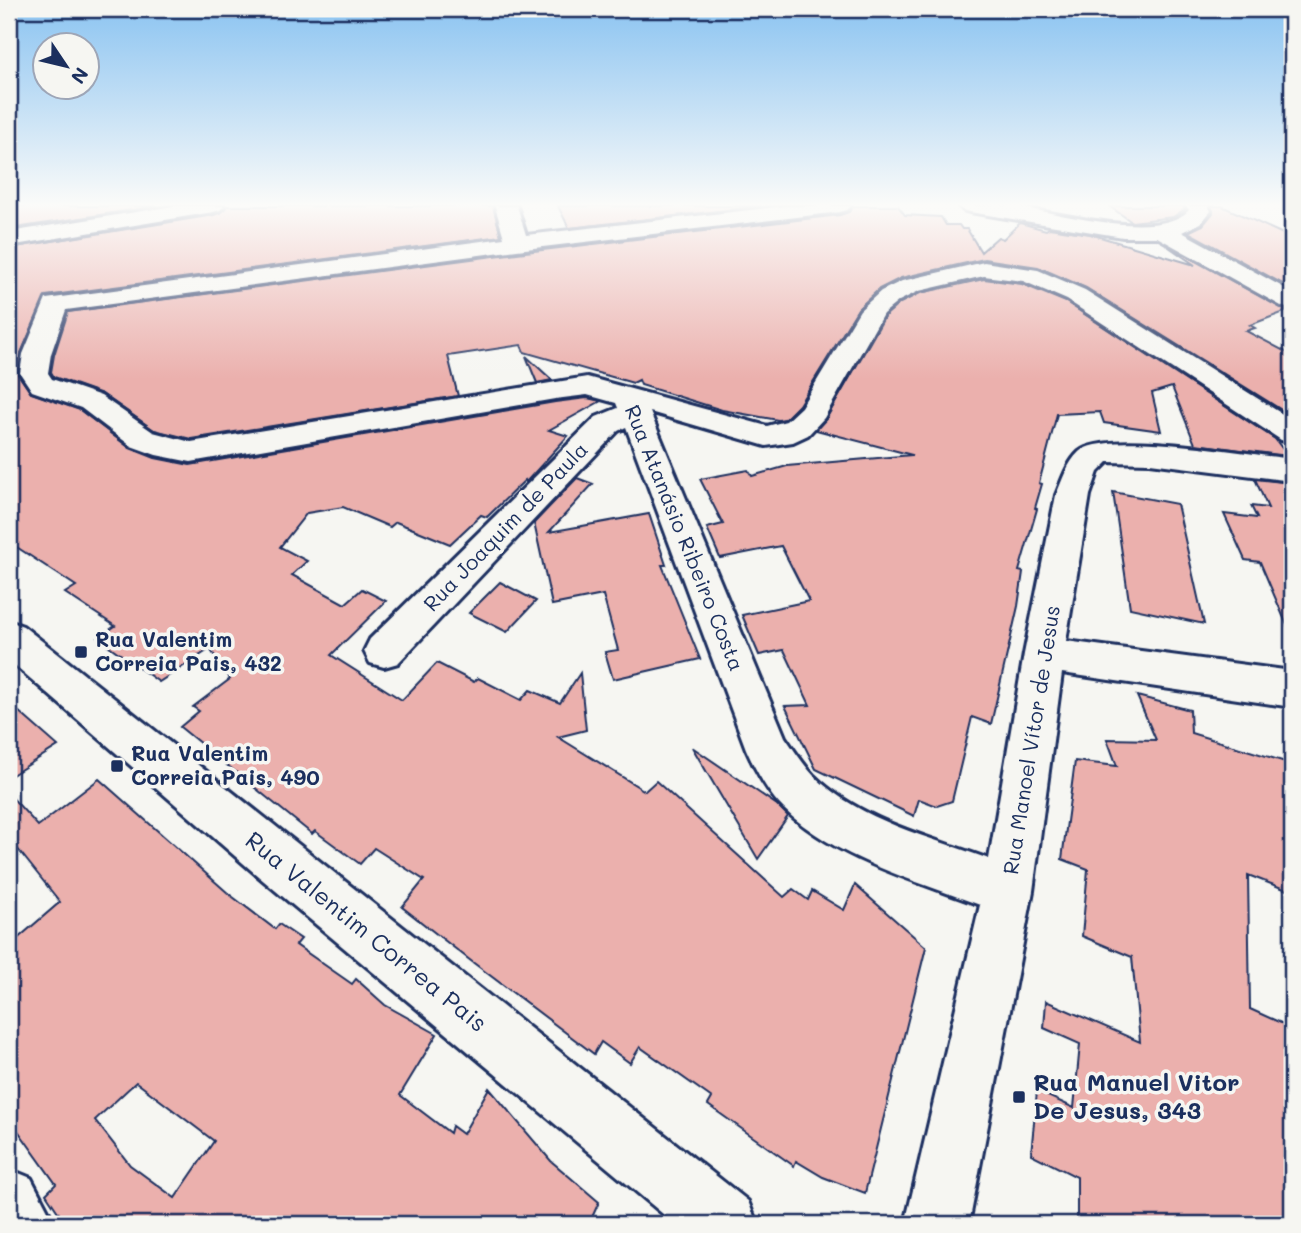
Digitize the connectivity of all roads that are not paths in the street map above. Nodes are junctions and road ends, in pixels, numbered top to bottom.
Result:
1 (361, 264) edge
2 (1222, 264) edge
3 (1292, 302) edge
4 (632, 405) junction
5 (1292, 433) edge
6 (1292, 470) edge
7 (9, 636) edge
8 (384, 651) dead end
9 (1044, 654) junction
10 (1292, 689) edge
11 (1008, 891) junction
12 (9, 1200) edge
13 (23, 1224) edge
14 (726, 1224) edge
15 (937, 1224) edge

1 - 4 street, Rua Atanásio Ribeiro Costa
2 - 3 street
4 - 5 street
4 - 8 street, Rua Joaquim de Paula
4 - 11 street, Rua Atanásio Ribeiro Costa
6 - 9 street, Rua Manoel Vítor de Jesus
7 - 14 street, Rua Valentim Correa Pais
9 - 10 street
9 - 11 street, Rua Manoel Vítor de Jesus
11 - 15 street, Rua Manoel Vítor de Jesus
12 - 13 street

